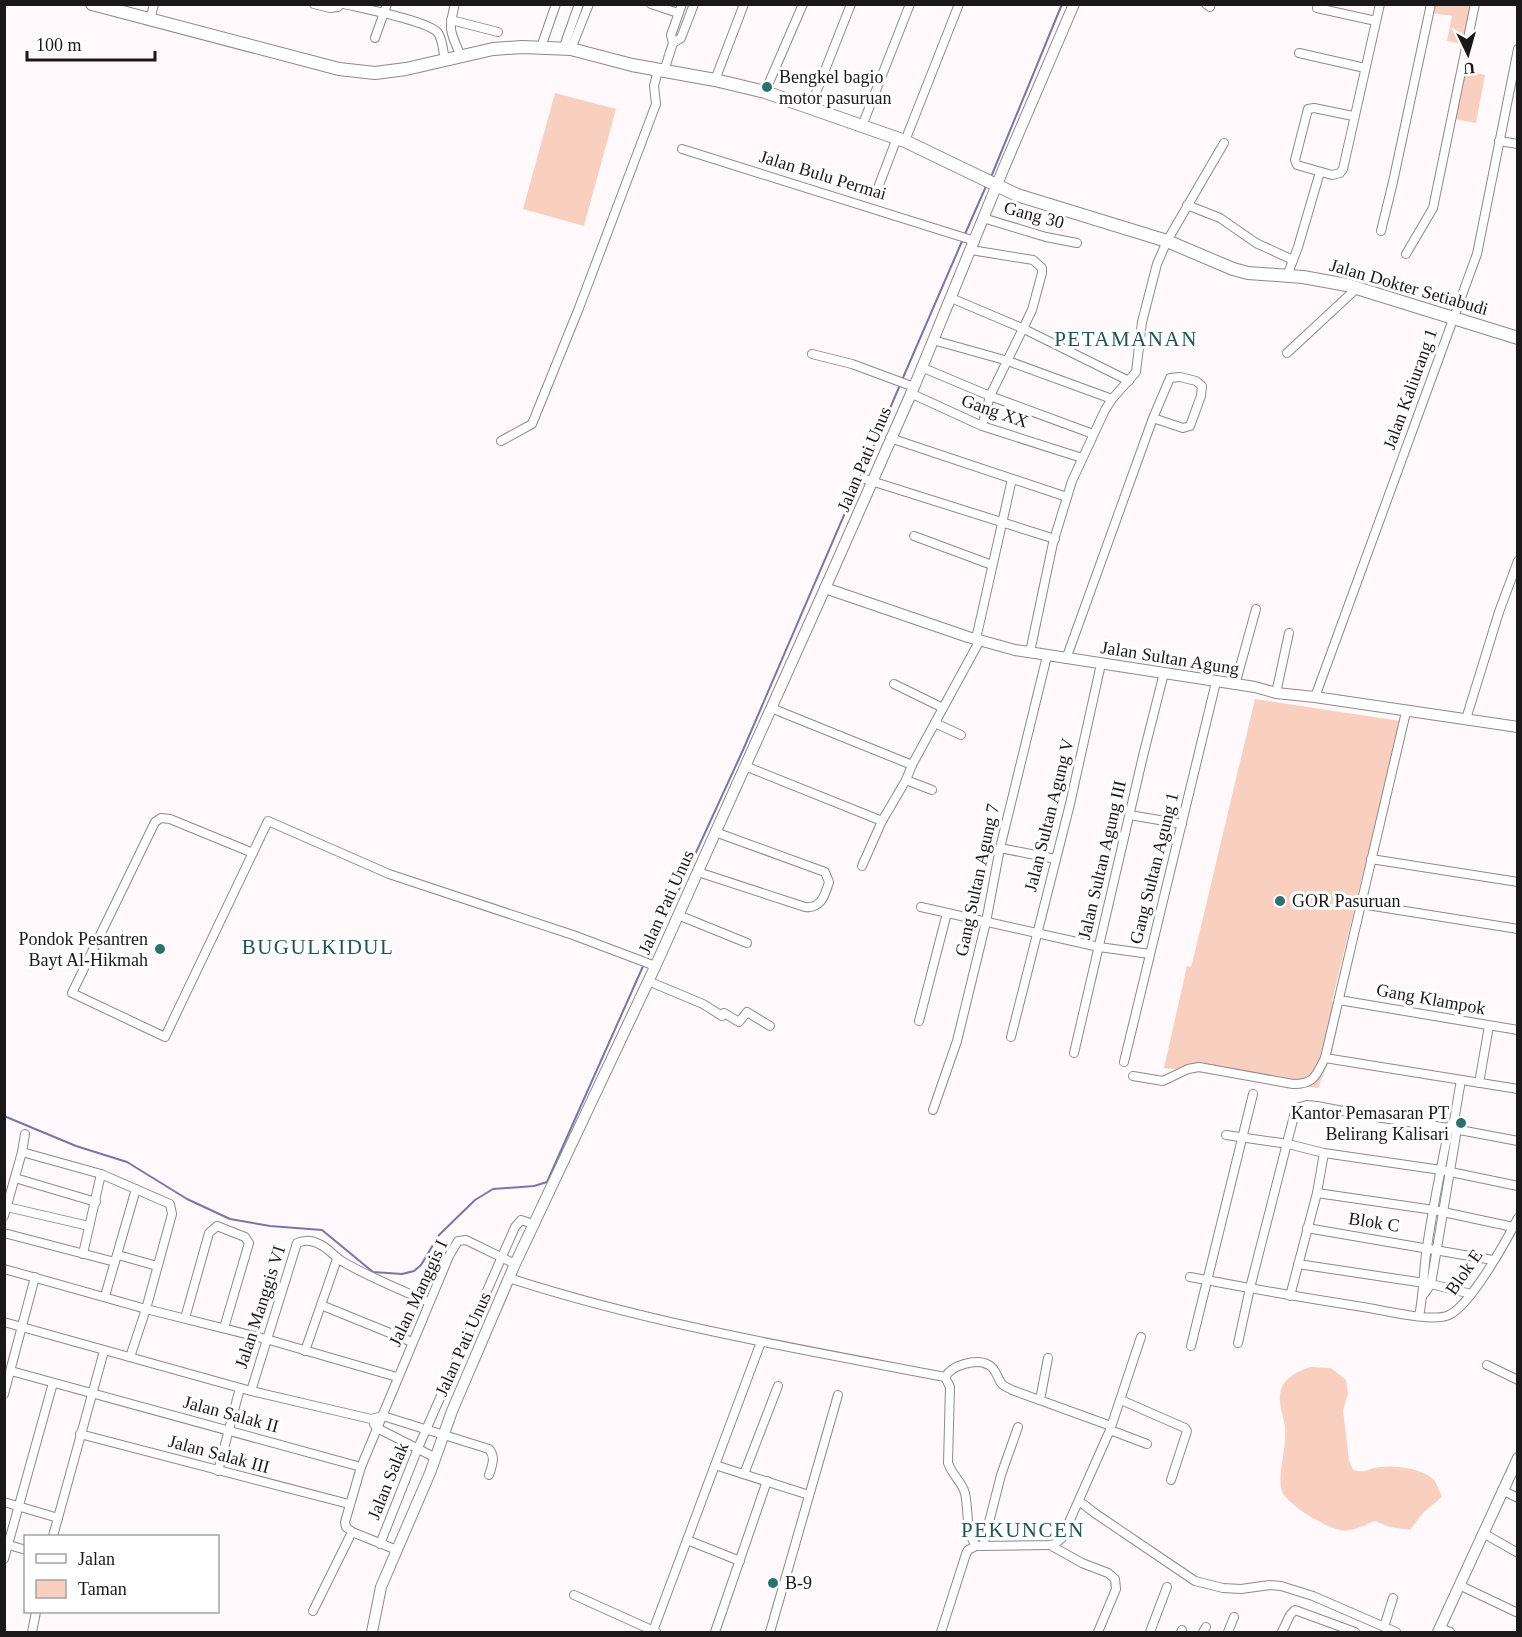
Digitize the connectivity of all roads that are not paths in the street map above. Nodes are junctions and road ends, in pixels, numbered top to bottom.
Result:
1 (92, 4) edge
2 (154, 4) edge
3 (314, 4) edge
4 (342, 4) edge
5 (454, 4) edge
6 (556, 4) edge
7 (579, 4) edge
8 (589, 4) edge
9 (651, 4) edge
10 (693, 4) edge
11 (744, 4) edge
12 (803, 4) edge
13 (851, 4) edge
14 (910, 4) edge
15 (959, 4) edge
16 (1074, 4) edge
17 (1380, 4) edge
18 (1431, 4) edge
19 (1475, 4) edge
20 (1317, 8) dead end
21 (386, 9) edge
22 (680, 9) edge
23 (150, 20) junction
24 (451, 20) junction
25 (1376, 21) junction
26 (450, 32) junction
27 (498, 32) dead end
28 (439, 36) junction
29 (375, 38) dead end
30 (673, 43) junction
31 (541, 47) junction
32 (567, 49) junction
33 (1518, 49) edge
34 (1299, 53) dead end
35 (461, 56) junction
36 (445, 60) junction
37 (1365, 68) junction
38 (661, 70) junction
39 (715, 80) junction
40 (765, 92) junction
41 (810, 108) junction
42 (1353, 116) junction
43 (862, 126) junction
44 (901, 140) junction
45 (1498, 141) junction
46 (1224, 143) dead end
47 (1518, 144) edge
48 (682, 149) dead end
49 (1320, 172) junction
50 (991, 184) junction
51 (879, 185) dead end
52 (1187, 206) junction
53 (983, 218) junction
54 (1381, 231) dead end
55 (1167, 241) junction
56 (971, 242) junction
57 (1077, 243) dead end
58 (1406, 254) dead end
59 (1293, 260) junction
60 (1287, 276) junction
61 (1357, 288) junction
62 (951, 298) junction
63 (1453, 318) junction
64 (1022, 328) junction
65 (1518, 338) edge
66 (933, 340) junction
67 (1287, 353) dead end
68 (812, 354) dead end
69 (1008, 361) junction
70 (921, 367) junction
71 (1129, 381) junction
72 (906, 386) junction
73 (990, 396) junction
74 (1112, 399) junction
75 (1153, 418) junction
76 (982, 426) junction
77 (1086, 431) junction
78 (890, 438) junction
79 (501, 441) dead end
80 (1077, 456) junction
81 (1012, 479) junction
82 (868, 480) junction
83 (1062, 495) junction
84 (1003, 522) junction
85 (914, 536) dead end
86 (1049, 537) junction
87 (1518, 561) edge
88 (992, 565) junction
89 (825, 588) junction
90 (1256, 609) dead end
91 (1289, 633) dead end
92 (978, 640) junction
93 (1023, 651) junction
94 (1047, 656) junction
95 (1066, 659) junction
96 (1101, 664) junction
97 (1164, 673) junction
98 (1216, 682) junction
99 (894, 684) dead end
100 (1235, 685) junction
101 (1276, 693) junction
102 (1315, 697) junction
103 (771, 708) junction
104 (944, 708) junction
105 (1406, 712) junction
106 (1466, 719) junction
107 (935, 723) junction
108 (1518, 727) edge
109 (961, 735) dead end
110 (912, 765) junction
111 (745, 766) junction
112 (906, 780) junction
113 (932, 790) dead end
114 (1130, 815) junction
115 (882, 821) junction
116 (1182, 824) junction
117 (715, 832) junction
118 (1000, 848) junction
119 (253, 853) junction
120 (1056, 859) junction
121 (1376, 860) junction
122 (862, 866) dead end
123 (698, 872) junction
124 (1518, 882) edge
125 (1365, 905) junction
126 (921, 907) dead end
127 (947, 913) junction
128 (678, 915) junction
129 (986, 922) junction
130 (1518, 929) edge
131 (1037, 932) junction
132 (747, 943) dead end
133 (1099, 947) junction
134 (1150, 954) junction
135 (649, 964) junction
136 (648, 981) junction
137 (1343, 1001) junction
138 (919, 1021) dead end
139 (770, 1026) dead end
140 (1489, 1026) junction
141 (1518, 1030) edge
142 (1011, 1037) dead end
143 (1074, 1053) dead end
144 (1330, 1059) junction
145 (1125, 1062) dead end
146 (1133, 1076) dead end
147 (1461, 1080) junction
148 (1479, 1083) junction
149 (1518, 1089) edge
150 (1253, 1094) dead end
151 (933, 1110) dead end
152 (1453, 1126) junction
153 (25, 1134) dead end
154 (1226, 1135) dead end
155 (1242, 1138) junction
156 (1518, 1141) edge
157 (1288, 1144) junction
158 (22, 1152) junction
159 (1324, 1153) junction
160 (1441, 1170) junction
161 (1450, 1173) junction
162 (101, 1174) junction
163 (15, 1178) junction
164 (1518, 1186) edge
165 (136, 1189) junction
166 (1317, 1192) junction
167 (96, 1202) junction
168 (6, 1211) edge
169 (1439, 1211) junction
170 (1518, 1218) edge
171 (89, 1226) junction
172 (1513, 1227) junction
173 (1307, 1228) junction
174 (4, 1233) edge
175 (1427, 1247) junction
176 (1436, 1249) junction
177 (83, 1254) junction
178 (116, 1258) junction
179 (337, 1259) junction
180 (1493, 1260) junction
181 (508, 1261) junction
182 (1298, 1264) junction
183 (157, 1266) junction
184 (4, 1269) edge
185 (35, 1277) junction
186 (1190, 1277) dead end
187 (509, 1278) junction
188 (1207, 1280) junction
189 (1427, 1284) junction
190 (1250, 1288) junction
191 (1471, 1294) junction
192 (105, 1296) junction
193 (1290, 1296) junction
194 (429, 1302) junction
195 (321, 1305) junction
196 (146, 1309) junction
197 (1419, 1316) junction
198 (185, 1318) junction
199 (4, 1322) edge
200 (22, 1327) junction
201 (224, 1328) junction
202 (1141, 1337) dead end
203 (266, 1339) junction
204 (412, 1342) junction
205 (761, 1342) junction
206 (1238, 1343) dead end
207 (1191, 1346) dead end
208 (104, 1351) junction
209 (305, 1351) junction
210 (130, 1357) junction
211 (1048, 1358) dead end
212 (1487, 1365) dead end
213 (11, 1371) junction
214 (397, 1377) junction
215 (945, 1377) junction
216 (1518, 1380) edge
217 (53, 1383) junction
218 (778, 1386) dead end
219 (240, 1388) junction
220 (251, 1391) junction
221 (4, 1394) edge
222 (92, 1394) junction
223 (838, 1395) dead end
224 (1040, 1400) junction
225 (1121, 1400) junction
226 (383, 1416) junction
227 (371, 1419) junction
228 (1018, 1427) dead end
229 (377, 1428) junction
230 (1110, 1428) junction
231 (228, 1431) junction
232 (435, 1433) junction
233 (80, 1434) junction
234 (1147, 1444) dead end
235 (427, 1452) junction
236 (1518, 1458) edge
237 (715, 1465) junction
238 (361, 1467) junction
239 (218, 1471) junction
240 (489, 1474) dead end
241 (744, 1474) junction
242 (1171, 1480) dead end
243 (767, 1481) junction
244 (1502, 1490) junction
245 (809, 1495) junction
246 (1518, 1497) edge
247 (1079, 1500) junction
248 (4, 1502) edge
249 (349, 1504) junction
250 (20, 1507) junction
251 (58, 1518) junction
252 (351, 1532) junction
253 (1483, 1533) junction
254 (53, 1535) edge
255 (687, 1540) junction
256 (9, 1545) junction
257 (1050, 1545) junction
258 (979, 1546) junction
259 (389, 1547) junction
260 (24, 1549) edge
261 (1518, 1553) edge
262 (4, 1559) edge
263 (740, 1561) junction
264 (1459, 1585) junction
265 (1167, 1587) dead end
266 (574, 1595) dead end
267 (1393, 1598) dead end
268 (313, 1611) dead end
269 (1518, 1612) edge
270 (36, 1613) edge
271 (1234, 1617) dead end
272 (1384, 1627) junction
273 (1442, 1631) edge
274 (32, 1632) edge
275 (372, 1632) edge
276 (655, 1632) edge
277 (715, 1632) edge
278 (770, 1632) edge
279 (941, 1632) edge
280 (1098, 1632) edge
281 (1150, 1632) edge
282 (1228, 1632) edge
283 (1282, 1632) edge
284 (1355, 1632) edge
285 (1396, 1632) edge

1 - 23 highway, Jalan Dokter Setiabudi
2 - 23 street
3 - 4 street
4 - 21 street
5 - 24 street
6 - 31 street
7 - 32 street
8 - 32 street
9 - 22 street
10 - 30 street
11 - 39 street
12 - 40 street
13 - 41 street
14 - 43 street
15 - 44 street
16 - 50 main road, Jalan Pati Unus
17 - 25 street
18 - 54 street
19 - 58 street
20 - 25 street
21 - 28 street
21 - 29 street
22 - 30 street
23 - 36 highway, Jalan Dokter Setiabudi
24 - 26 street
24 - 27 street
25 - 37 street
26 - 28 street
26 - 35 street
28 - 36 street
30 - 38 street
31 - 32 highway, Jalan Dokter Setiabudi
31 - 35 highway, Jalan Dokter Setiabudi
32 - 38 highway, Jalan Dokter Setiabudi
33 - 45 street, Jalan Kaliurang 1
34 - 37 street
35 - 36 highway, Jalan Dokter Setiabudi
37 - 42 street
38 - 39 highway, Jalan Dokter Setiabudi
38 - 79 street
39 - 40 highway, Jalan Dokter Setiabudi
40 - 41 highway, Jalan Dokter Setiabudi
41 - 43 highway, Jalan Dokter Setiabudi
42 - 49 street
42 - 49 street
43 - 44 highway, Jalan Dokter Setiabudi
44 - 50 highway, Jalan Dokter Setiabudi
44 - 51 street
45 - 47 street
45 - 63 street, Jalan Kaliurang 1
46 - 52 street
48 - 56 street, Jalan Bulu Permai
49 - 59 street
50 - 53 main road, Jalan Pati Unus
50 - 55 highway, Jalan Dokter Setiabudi
52 - 55 street
52 - 59 street
53 - 56 main road, Jalan Pati Unus
53 - 57 street, Gang 30
55 - 60 highway, Jalan Dokter Setiabudi
55 - 71 street
56 - 62 main road, Jalan Pati Unus
56 - 64 street, Jalan Bulu Permai
59 - 60 street
60 - 61 highway, Jalan Dokter Setiabudi
61 - 63 highway, Jalan Dokter Setiabudi
61 - 67 street
62 - 64 street
62 - 66 main road, Jalan Pati Unus
63 - 65 highway, Jalan Dokter Setiabudi
63 - 102 street, Jalan Kaliurang 1
64 - 69 street
64 - 71 street
66 - 69 street
66 - 70 main road, Jalan Pati Unus
68 - 72 street, Gang XX
69 - 73 street
69 - 74 street
70 - 72 main road, Jalan Pati Unus
70 - 73 street
71 - 74 street
72 - 76 street, Gang XX
72 - 78 main road, Jalan Pati Unus
73 - 76 street
73 - 77 street
74 - 77 street
75 - 75 street
75 - 95 street
76 - 80 street, Gang XX
77 - 80 street
78 - 81 street
78 - 82 main road, Jalan Pati Unus
80 - 83 street
81 - 83 street
81 - 84 street
82 - 84 street
82 - 89 main road, Jalan Pati Unus
83 - 86 street
84 - 86 street
84 - 88 street
85 - 88 street
86 - 93 street
87 - 106 street
88 - 92 street
89 - 92 main road, Jalan Sultan Agung
89 - 103 main road, Jalan Pati Unus
90 - 100 street
91 - 101 street
92 - 93 main road, Jalan Sultan Agung
92 - 104 street
93 - 94 main road, Jalan Sultan Agung
94 - 95 main road, Jalan Sultan Agung
94 - 118 street, Gang Sultan Agung 7
95 - 96 main road, Jalan Sultan Agung
96 - 97 main road, Jalan Sultan Agung
96 - 120 street, Jalan Sultan Agung V
97 - 98 main road, Jalan Sultan Agung
97 - 114 street, Jalan Sultan Agung III
98 - 100 main road, Jalan Sultan Agung
98 - 116 street, Gang Sultan Agung 1
99 - 104 street
100 - 101 main road, Jalan Sultan Agung
101 - 102 main road, Jalan Sultan Agung
102 - 105 main road, Jalan Sultan Agung
103 - 110 street
103 - 111 main road, Jalan Pati Unus
104 - 107 street
105 - 106 main road, Jalan Sultan Agung
105 - 121 street
106 - 108 main road, Jalan Sultan Agung
107 - 109 street
107 - 110 street
110 - 112 street
111 - 115 street
111 - 117 main road, Jalan Pati Unus
112 - 113 street
112 - 115 street
114 - 116 street
114 - 133 street, Jalan Sultan Agung III
115 - 122 street
116 - 134 street, Gang Sultan Agung 1
117 - 123 main road, Jalan Pati Unus
117 - 123 street
118 - 120 street
118 - 129 street, Gang Sultan Agung 7
119 - 119 street
119 - 135 street
120 - 131 street, Jalan Sultan Agung V
121 - 124 street
121 - 125 street
123 - 128 main road, Jalan Pati Unus
125 - 130 street
125 - 137 street
126 - 127 street
127 - 129 street
127 - 138 street
128 - 132 street
128 - 135 main road, Jalan Pati Unus
129 - 131 street
129 - 151 street, Gang Sultan Agung 7
131 - 133 street
131 - 142 street, Jalan Sultan Agung V
133 - 134 street
133 - 143 street, Jalan Sultan Agung III
134 - 145 street, Gang Sultan Agung 1
135 - 136 main road, Jalan Pati Unus
136 - 139 street
136 - 181 main road, Jalan Pati Unus
137 - 140 street, Gang Klampok
137 - 144 street
140 - 141 street, Gang Klampok
140 - 148 street
144 - 146 street
144 - 147 street
147 - 148 street
147 - 152 street
148 - 149 street
150 - 155 street
152 - 156 street
152 - 157 street
152 - 160 street
152 - 161 street
153 - 158 street
154 - 155 street
155 - 157 street
155 - 188 street
157 - 159 street
157 - 190 street
158 - 162 street
158 - 163 street
159 - 160 street
159 - 166 street
160 - 161 street
160 - 169 street
161 - 164 street
161 - 169 street
162 - 165 street
162 - 167 street
163 - 167 street
163 - 168 street
165 - 178 street
165 - 183 street
166 - 169 street
166 - 173 street
167 - 171 street
168 - 171 street
169 - 172 street
169 - 175 street
169 - 176 street
170 - 172 street, Blok E
171 - 177 street
172 - 180 street, Blok E
173 - 175 street, Blok C
173 - 182 street
174 - 177 street
175 - 176 street, Blok C
175 - 189 street
176 - 180 street, Blok C
176 - 189 street
177 - 178 street
178 - 183 street
178 - 192 street
179 - 194 street
179 - 195 street
179 - 203 street, Jalan Manggis VI
180 - 191 street, Blok E
181 - 187 main road, Jalan Pati Unus
181 - 194 street, Jalan Manggis I
181 - 232 street, Jalan Salak
182 - 189 street
182 - 193 street
183 - 196 street
184 - 185 street
185 - 192 street
185 - 200 street
186 - 188 street, Blok E
187 - 205 street
187 - 232 main road, Jalan Pati Unus
188 - 190 street, Blok E
188 - 207 street
189 - 191 street
189 - 197 street
190 - 193 street, Blok E
190 - 206 street
191 - 197 street, Blok E
192 - 196 street
193 - 197 street, Blok E
194 - 204 street, Jalan Manggis I
195 - 204 street
195 - 209 street
196 - 198 street
196 - 210 street
198 - 201 street
198 - 201 street
199 - 200 street
200 - 208 street
200 - 213 street
201 - 203 street
202 - 225 street
203 - 209 street
203 - 220 street, Jalan Manggis VI
204 - 214 street, Jalan Manggis I
205 - 215 street
205 - 237 street
208 - 210 street
208 - 222 street
209 - 214 street
210 - 219 street
211 - 224 street
212 - 216 street
213 - 217 street, Jalan Salak II
213 - 221 street
214 - 226 street, Jalan Manggis I
215 - 224 street
215 - 258 street
217 - 222 street, Jalan Salak II
217 - 250 street
218 - 241 street
219 - 220 street
219 - 231 street
220 - 227 street
222 - 231 street, Jalan Salak II
222 - 233 street
223 - 245 street
224 - 230 street
225 - 230 street
225 - 242 street
226 - 227 street
226 - 229 street, Jalan Manggis I
226 - 232 street
227 - 229 street
228 - 258 street
229 - 235 street
229 - 238 street, Jalan Manggis I
230 - 234 street
230 - 247 street
231 - 238 street, Jalan Salak II
231 - 239 street
232 - 235 main road, Jalan Pati Unus
232 - 235 street, Jalan Salak
232 - 240 street
233 - 239 street, Jalan Salak III
233 - 251 street
235 - 259 main road, Jalan Pati Unus
235 - 259 street, Jalan Salak
236 - 244 main road
237 - 241 street
237 - 255 street
238 - 249 street, Jalan Manggis I
239 - 249 street, Jalan Salak III
241 - 243 street
243 - 245 street
243 - 263 street
244 - 246 street
244 - 253 main road
245 - 278 street
247 - 257 street
247 - 272 street
248 - 250 street
249 - 252 street
250 - 251 street
250 - 256 street
251 - 254 street
252 - 259 street
252 - 268 street
253 - 261 street
253 - 264 main road
255 - 263 street
255 - 276 street
256 - 260 street
256 - 262 street
257 - 258 street
257 - 280 street
258 - 279 street
259 - 275 main road, Jalan Pati Unus
263 - 277 street
264 - 269 street
264 - 273 main road
265 - 281 street
266 - 276 street
267 - 272 street
270 - 274 street
271 - 282 street
272 - 285 street
283 - 284 street

